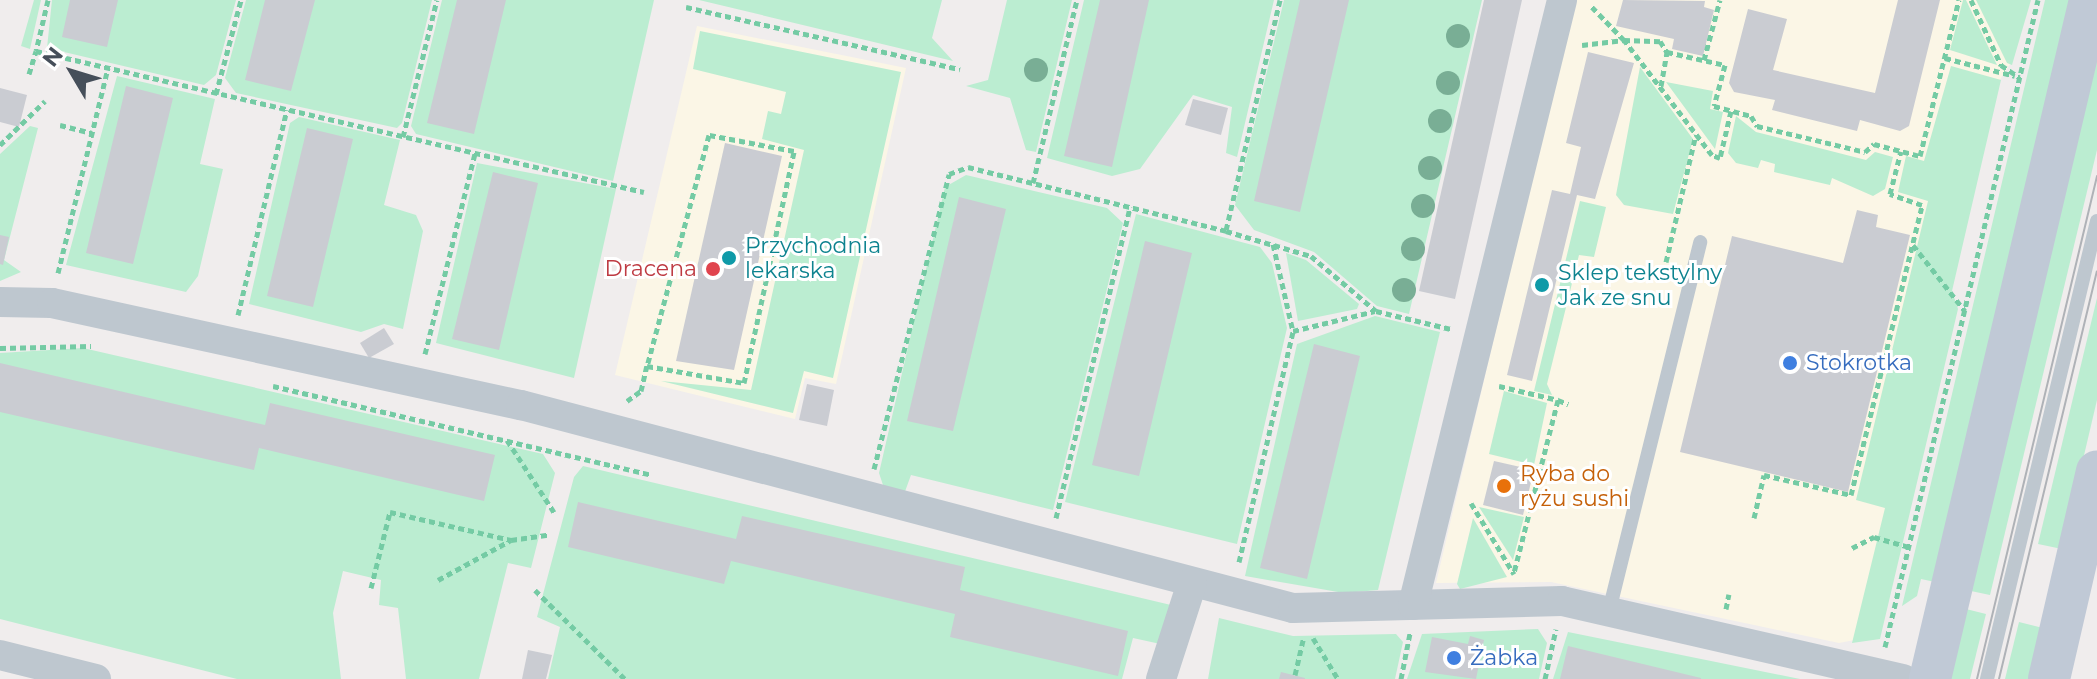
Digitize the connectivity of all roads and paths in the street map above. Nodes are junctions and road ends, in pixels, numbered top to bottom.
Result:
1 (48, 0) edge
2 (241, 0) edge
3 (437, 0) edge
4 (1077, 0) edge
5 (1280, 0) edge
6 (1720, 0) edge
7 (1959, 0) edge
8 (1971, 0) edge
9 (2038, 0) edge
10 (2090, 0) edge
11 (1576, 2) edge
12 (686, 7) dead end
13 (1624, 40) junction
14 (1580, 45) dead end
15 (36, 51) junction
16 (1667, 52) junction
17 (1945, 58) junction
18 (1704, 60) junction
19 (108, 68) junction
20 (960, 69) dead end
21 (29, 74) dead end
22 (2019, 77) junction
23 (1661, 88) junction
24 (216, 94) junction
25 (45, 101) dead end
26 (287, 110) junction
27 (1731, 111) junction
28 (60, 125) dead end
29 (92, 133) junction
30 (1696, 134) junction
31 (403, 137) junction
32 (0, 145) edge
33 (1901, 151) junction
34 (475, 153) junction
35 (1033, 183) junction
36 (644, 192) dead end
37 (1130, 207) junction
38 (2097, 221) edge
39 (1226, 231) junction
40 (1700, 242) dead end
41 (1273, 244) junction
42 (1912, 244) junction
43 (1666, 262) dead end
44 (59, 269) dead end
45 (0, 302) edge
46 (1376, 311) junction
47 (1965, 311) junction
48 (1293, 331) junction
49 (1480, 336) junction
50 (231, 344) junction
51 (647, 366) junction
52 (376, 375) junction
53 (1499, 386) dead end
54 (1558, 400) junction
55 (1568, 404) dead end
56 (620, 406) dead end
57 (368, 408) dead end
58 (506, 440) dead end
59 (2094, 498) edge
60 (867, 499) junction
61 (1471, 503) dead end
62 (554, 512) dead end
63 (1754, 518) dead end
64 (548, 535) dead end
65 (511, 540) junction
66 (1049, 546) junction
67 (1909, 547) junction
68 (1852, 548) dead end
69 (1514, 573) junction
70 (438, 580) dead end
71 (1192, 583) junction
72 (371, 588) dead end
73 (535, 590) dead end
74 (1231, 591) junction
75 (1531, 602) junction
76 (1609, 611) junction
77 (1412, 615) junction
78 (1557, 622) dead end
79 (0, 655) edge
80 (1295, 675) dead end
81 (1891, 676) edge
82 (96, 679) edge
83 (625, 679) edge
84 (1161, 679) edge
85 (1338, 679) edge
86 (1401, 679) edge
87 (1545, 679) edge
88 (1930, 679) edge
89 (1987, 679) edge
90 (2049, 679) edge

1 - 15 path
2 - 24 path
3 - 31 path
4 - 35 path
5 - 39 path
6 - 18 path
7 - 17 path
8 - 22 path
9 - 22 path
10 - 88 street
11 - 13 path
11 - 49 street
12 - 20 path
13 - 14 path
13 - 16 path
13 - 23 path
15 - 19 path
15 - 21 path
16 - 18 path
16 - 23 path
17 - 22 path
17 - 33 path
18 - 27 path
19 - 24 path
19 - 29 path
22 - 47 path
23 - 30 path
24 - 26 path
25 - 32 path
26 - 31 path
26 - 50 path
27 - 30 path
27 - 33 path
28 - 29 path
29 - 44 path
30 - 43 path
31 - 34 path
33 - 42 path
34 - 36 path
34 - 52 path
35 - 37 path
35 - 60 path
37 - 39 path
37 - 66 path
38 - 89 lane
39 - 41 path
40 - 76 lane
41 - 46 path
41 - 48 path
42 - 47 path
42 - 63 path
45 - 50 street
46 - 48 path
46 - 49 path
47 - 67 path
48 - 74 path
49 - 77 street
50 - 52 street
51 - 51 path
51 - 56 path
52 - 57 path
52 - 60 street
53 - 54 path
54 - 55 path
54 - 69 path
58 - 62 path
59 - 90 street
60 - 66 street
61 - 69 path
64 - 65 path
65 - 70 path
65 - 72 path
66 - 71 street
67 - 68 path
67 - 81 path
69 - 75 path
71 - 74 street
71 - 84 street
73 - 83 path
74 - 77 street
75 - 76 street
75 - 77 street
76 - 81 street
77 - 86 path
78 - 87 path
79 - 82 street
80 - 85 path

